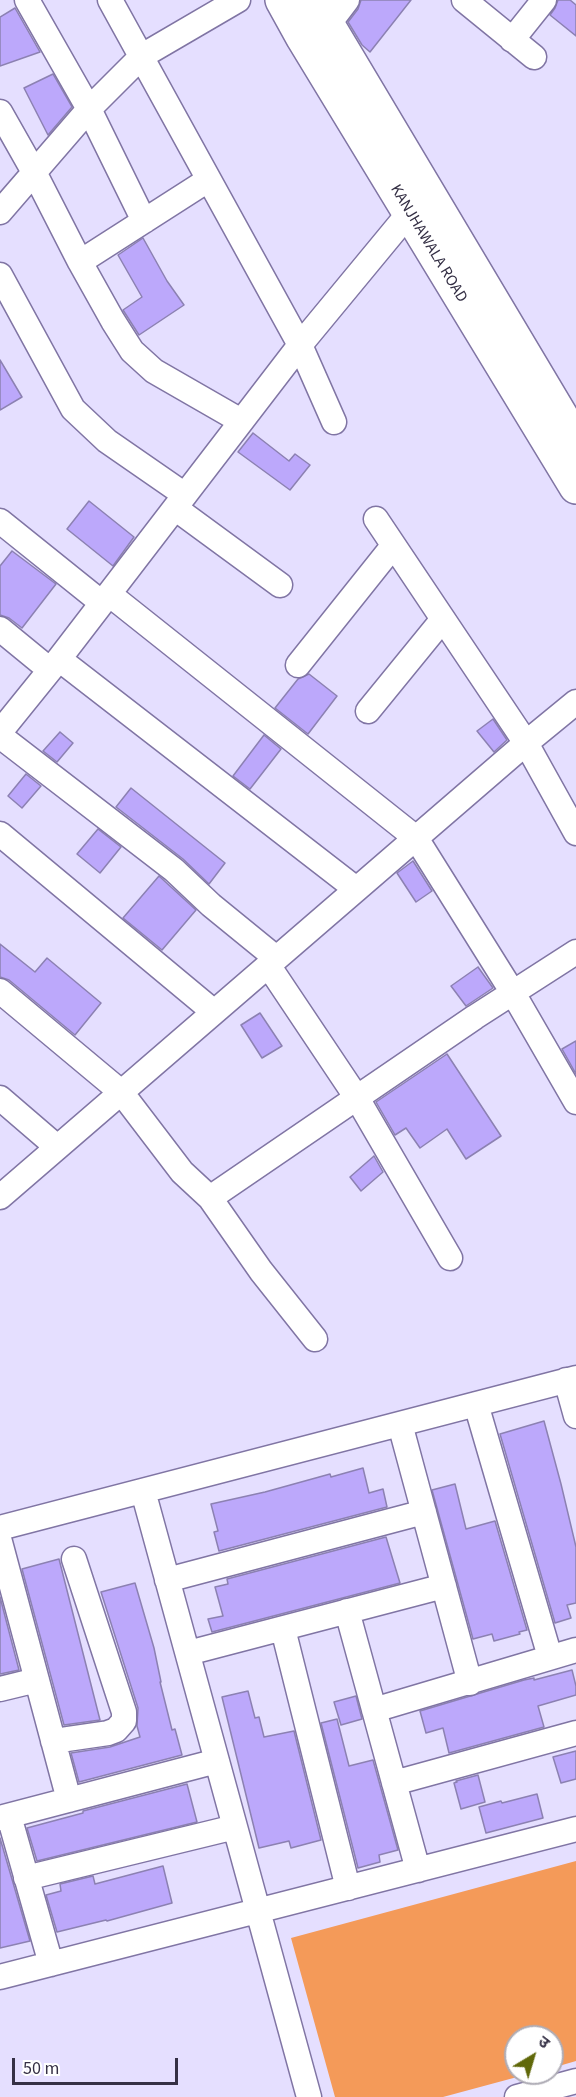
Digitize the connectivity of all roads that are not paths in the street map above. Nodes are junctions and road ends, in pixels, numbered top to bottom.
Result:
1 (27, 0) edge
2 (110, 0) edge
3 (238, 0) edge
4 (282, 0) edge
5 (464, 0) edge
6 (544, 0) edge
7 (330, 8) edge
8 (512, 40) junction
9 (142, 56) junction
10 (534, 57) dead end
11 (89, 109) junction
12 (0, 112) edge
13 (34, 172) junction
14 (208, 180) junction
15 (422, 207) junction
16 (0, 212) edge
17 (144, 221) junction
18 (80, 262) junction
19 (0, 275) edge
20 (300, 345) junction
21 (241, 421) junction
22 (334, 422) dead end
23 (576, 441) edge
24 (576, 488) edge
25 (180, 501) junction
26 (376, 519) dead end
27 (0, 521) edge
28 (393, 546) junction
29 (280, 585) dead end
30 (106, 599) junction
31 (443, 619) junction
32 (0, 629) edge
33 (55, 665) junction
34 (298, 665) dead end
35 (576, 702) edge
36 (368, 711) dead end
37 (0, 734) edge
38 (525, 743) junction
39 (576, 833) edge
40 (0, 834) edge
41 (416, 838) junction
42 (356, 889) junction
43 (576, 952) edge
44 (272, 962) junction
45 (0, 991) edge
46 (513, 993) junction
47 (214, 1012) junction
48 (121, 1092) junction
49 (0, 1098) edge
50 (357, 1098) junction
51 (576, 1102) edge
52 (57, 1147) junction
53 (0, 1197) edge
54 (210, 1198) junction
55 (450, 1258) dead end
56 (315, 1339) dead end
57 (571, 1379) edge
58 (476, 1404) junction
59 (576, 1416) edge
60 (400, 1424) junction
61 (143, 1491) junction
62 (424, 1512) junction
63 (0, 1528) edge
64 (0, 1542) edge
65 (74, 1559) dead end
66 (167, 1580) junction
67 (444, 1586) junction
68 (347, 1611) junction
69 (283, 1629) junction
70 (576, 1650) edge
71 (188, 1653) junction
72 (550, 1657) junction
73 (37, 1680) junction
74 (470, 1683) junction
75 (0, 1689) edge
76 (374, 1710) junction
77 (576, 1732) edge
78 (53, 1741) junction
79 (217, 1761) junction
80 (394, 1783) junction
81 (69, 1800) junction
82 (4, 1817) edge
83 (235, 1827) junction
84 (576, 1829) edge
85 (418, 1870) junction
86 (26, 1878) junction
87 (348, 1888) junction
88 (258, 1911) junction
89 (51, 1964) junction
90 (0, 1977) edge
91 (576, 2081) edge
92 (309, 2097) edge
93 (517, 2097) edge

1 - 11 street
2 - 9 street
3 - 9 street
4 - 15 main road, KANJHAWALA ROAD
5 - 8 street
6 - 8 street
7 - 15 main road, KANJHAWALA ROAD
8 - 10 street
9 - 11 street
9 - 14 street
11 - 13 street
11 - 17 street
12 - 13 street
13 - 16 street
13 - 18 street
14 - 17 street
14 - 20 street
15 - 20 street
15 - 23 main road, KANJHAWALA ROAD
15 - 24 main road, KANJHAWALA ROAD
17 - 18 street
18 - 21 street
19 - 25 street
20 - 21 street
20 - 22 street
21 - 25 street
25 - 29 street
25 - 30 street
26 - 28 street
27 - 30 street
28 - 31 street
28 - 34 street
30 - 33 street
30 - 41 street
31 - 36 street
31 - 38 street
32 - 33 street
33 - 37 street
33 - 42 street
35 - 38 street
37 - 44 street
38 - 39 street
38 - 41 street
40 - 47 street
41 - 42 street
41 - 46 street
42 - 44 street
43 - 46 street
44 - 47 street
44 - 50 street
45 - 48 street
46 - 50 street
46 - 51 street
47 - 48 street
48 - 52 street
48 - 54 street
49 - 52 street
50 - 54 street
50 - 55 street
52 - 53 street
54 - 56 street
57 - 58 street
57 - 59 street
58 - 60 street
58 - 72 street
60 - 61 street
60 - 62 street
61 - 63 street
61 - 66 street
62 - 66 street
62 - 67 street
64 - 73 street
65 - 78 street
66 - 71 street
67 - 68 street
67 - 74 street
68 - 69 street
68 - 76 street
69 - 71 street
69 - 87 street
70 - 72 street
71 - 79 street
72 - 74 street
73 - 75 street
73 - 78 street
74 - 76 street
76 - 80 street
77 - 80 street
78 - 81 street
79 - 81 street
79 - 83 street
80 - 85 street
81 - 82 street
82 - 86 street
83 - 86 street
83 - 88 street
84 - 85 street
85 - 87 street
86 - 89 street
87 - 88 street
88 - 89 street
88 - 92 street
89 - 90 street
91 - 93 street

